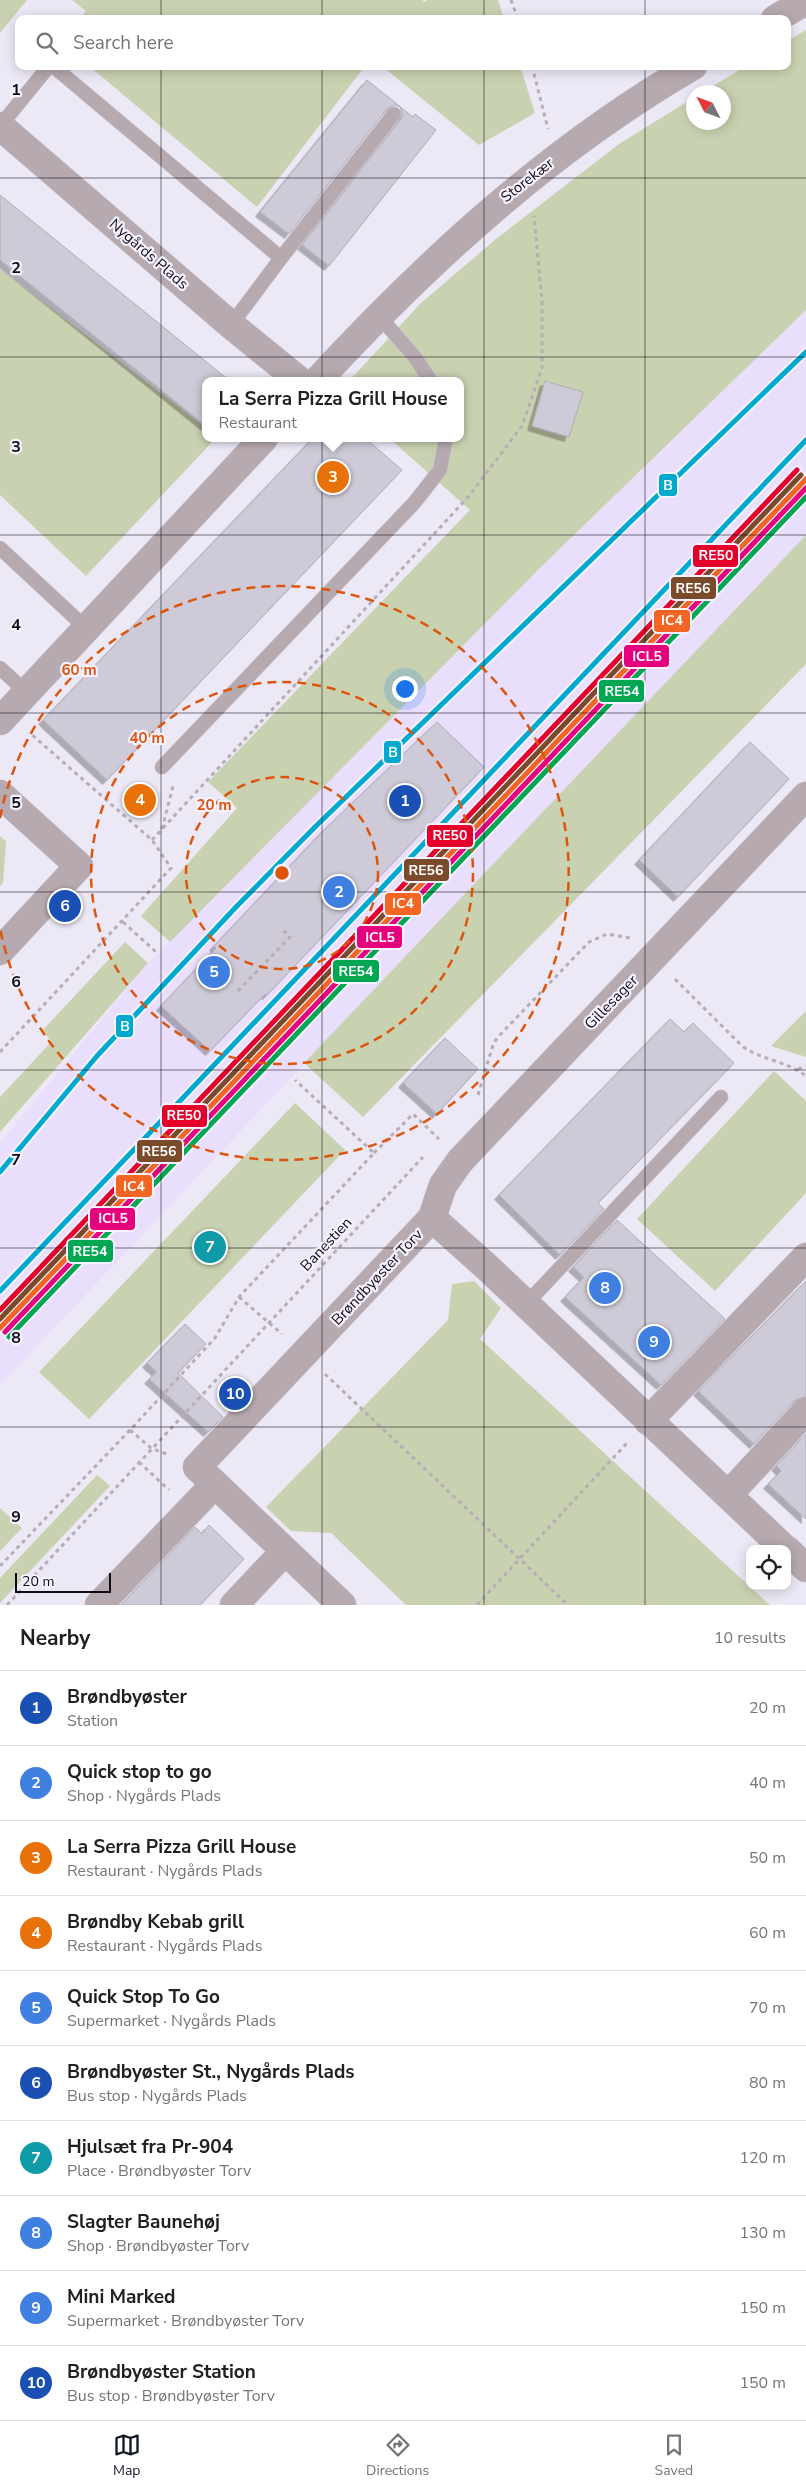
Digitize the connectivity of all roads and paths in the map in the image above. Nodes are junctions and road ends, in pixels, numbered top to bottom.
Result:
1 (511, 0) edge
2 (806, 1) edge
3 (517, 15) edge
4 (782, 15) edge
5 (48, 70) edge
6 (56, 70) edge
7 (686, 70) edge
8 (394, 114) dead end
9 (0, 126) edge
10 (281, 258) junction
11 (378, 315) junction
12 (231, 325) junction
13 (295, 377) edge
14 (321, 377) edge
15 (428, 377) edge
16 (260, 442) edge
17 (445, 442) edge
18 (0, 548) edge
19 (87, 629) junction
20 (0, 668) edge
21 (26, 692) junction
22 (0, 720) edge
23 (23, 737) dead end
24 (162, 767) joint
25 (0, 794) edge
26 (806, 796) edge
27 (162, 829) dead end
28 (123, 922) junction
29 (283, 930) dead end
30 (0, 951) edge
31 (156, 952) dead end
32 (653, 958) junction
33 (238, 991) dead end
34 (0, 1052) edge
35 (806, 1066) edge
36 (797, 1069) junction
37 (806, 1076) edge
38 (295, 1080) dead end
39 (721, 1098) dead end
40 (475, 1102) dead end
41 (446, 1134) dead end
42 (440, 1140) junction
43 (436, 1144) dead end
44 (374, 1153) junction
45 (425, 1155) dead end
46 (432, 1218) junction
47 (806, 1257) edge
48 (239, 1297) junction
49 (526, 1304) junction
50 (268, 1322) junction
51 (304, 1354) junction
52 (806, 1412) edge
53 (648, 1421) junction
54 (130, 1430) junction
55 (151, 1448) junction
56 (215, 1484) junction
57 (728, 1495) junction
58 (781, 1545) edge
59 (285, 1551) junction
60 (791, 1554) edge
61 (518, 1559) junction
62 (0, 1566) edge
63 (806, 1568) edge
64 (7, 1605) edge
65 (99, 1605) edge
66 (234, 1605) edge
67 (342, 1605) edge
68 (477, 1605) edge
69 (568, 1605) edge

1 - 3 path
2 - 4 street
5 - 9 lane
6 - 10 lane
7 - 11 street, Storekær
8 - 10 lane
9 - 12 street, Nygårds Plads
10 - 12 lane
11 - 14 street
11 - 15 lane
12 - 13 street, Nygårds Plads
16 - 19 street
17 - 24 lane
18 - 19 lane
19 - 21 street
20 - 21 lane
21 - 22 street
23 - 28 path
24 - 27 path
25 - 30 street
26 - 32 street, Gillesager
28 - 31 path
28 - 34 path
29 - 33 path
32 - 36 path
32 - 40 path
32 - 46 street, Gillesager
35 - 36 path
36 - 37 path
38 - 44 path
39 - 49 lane
41 - 42 path
42 - 43 path
42 - 44 path
44 - 48 path
45 - 50 path, Banestien
46 - 49 street, Brøndbyøster Torv
46 - 51 street, Brøndbyøster Torv
47 - 53 street
48 - 50 path
48 - 54 path
49 - 53 street, Brøndbyøster Torv
50 - 51 path
50 - 55 path, Banestien
51 - 56 street, Brøndbyøster Torv
51 - 61 path
52 - 57 street
53 - 57 street, Brøndbyøster Torv
53 - 61 path
54 - 55 path
54 - 62 path
55 - 64 path, Banestien
56 - 59 street, Brøndbyøster Torv
56 - 65 street
57 - 58 street, Brøndbyøster Torv
59 - 66 street
59 - 67 street, Brøndbyøster Torv
60 - 63 street, Brøndbyøster Torv
61 - 68 path
61 - 69 path

